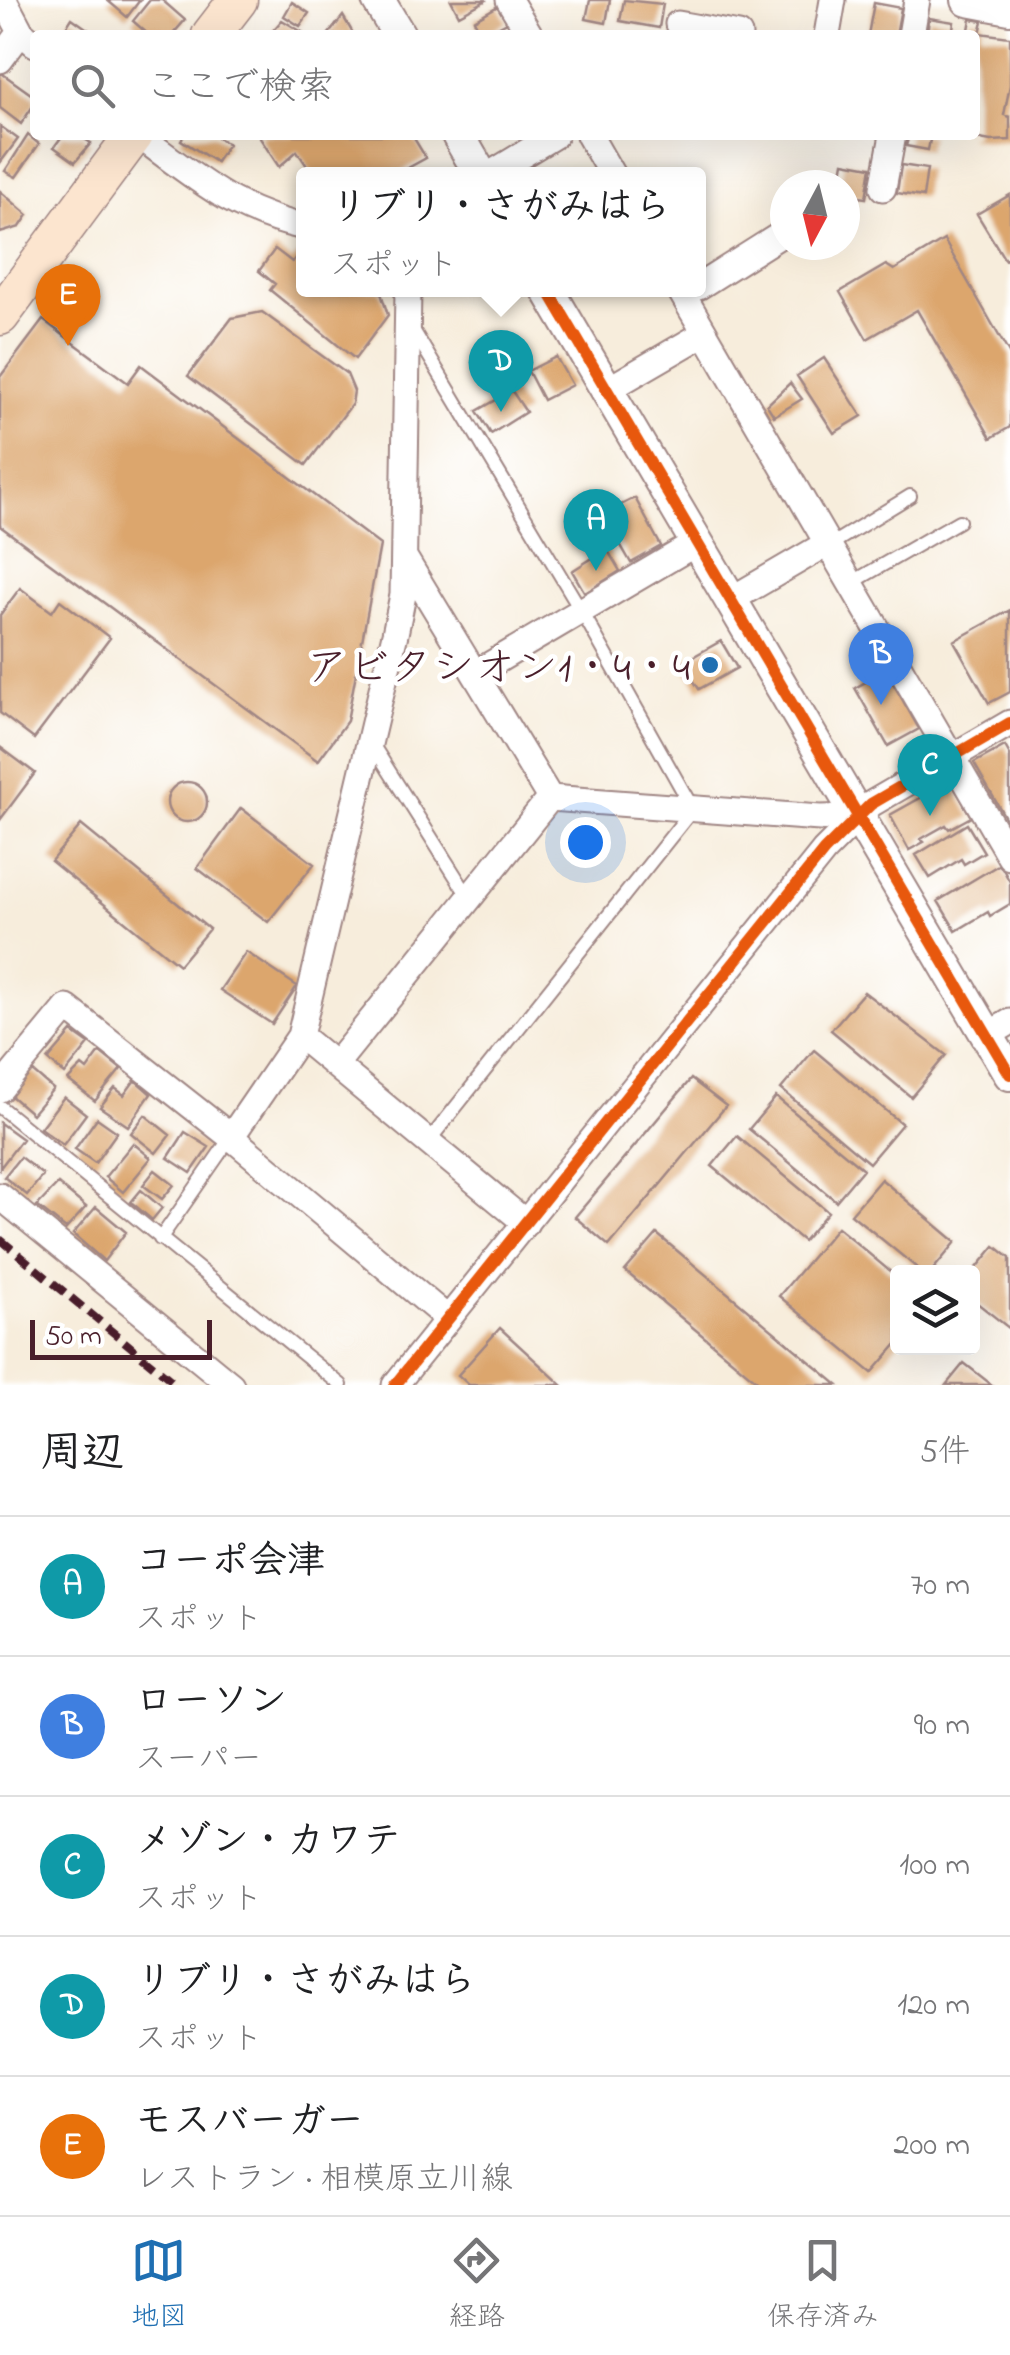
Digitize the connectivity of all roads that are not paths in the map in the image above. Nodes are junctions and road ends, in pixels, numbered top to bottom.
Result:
1 (4, 0) edge
2 (238, 0) edge
3 (378, 0) edge
4 (509, 0) edge
5 (834, 0) edge
6 (917, 0) edge
7 (968, 0) edge
8 (1010, 8) edge
9 (680, 20) edge
10 (216, 30) edge
11 (396, 30) edge
12 (527, 30) edge
13 (720, 30) edge
14 (828, 30) edge
15 (912, 30) edge
16 (28, 38) edge
17 (0, 60) edge
18 (132, 140) edge
19 (143, 140) edge
20 (461, 140) edge
21 (546, 140) edge
22 (592, 140) edge
23 (892, 140) edge
24 (477, 167) edge
25 (501, 167) edge
26 (608, 167) edge
27 (883, 188) dead end
28 (296, 224) edge
29 (770, 241) edge
30 (706, 280) edge
31 (408, 297) edge
32 (552, 297) edge
33 (692, 297) edge
34 (0, 316) edge
35 (407, 320) junction
36 (705, 332) junction
37 (607, 390) junction
38 (910, 496) dead end
39 (959, 521) dead end
40 (698, 542) junction
41 (829, 544) junction
42 (403, 554) junction
43 (853, 582) junction
44 (732, 599) junction
45 (581, 610) junction
46 (476, 673) junction
47 (1010, 722) edge
48 (370, 742) junction
49 (952, 756) junction
50 (550, 798) junction
51 (693, 808) junction
52 (857, 816) junction
53 (1010, 857) edge
54 (470, 899) junction
55 (999, 1029) edge
56 (300, 1036) junction
57 (335, 1065) junction
58 (1010, 1074) edge
59 (0, 1089) edge
60 (0, 1107) edge
61 (231, 1137) junction
62 (428, 1142) junction
63 (0, 1196) edge
64 (526, 1223) junction
65 (160, 1239) junction
66 (448, 1319) junction
67 (231, 1385) edge
68 (341, 1385) edge
69 (395, 1385) edge

1 - 16 street
2 - 10 main road
3 - 11 street
4 - 12 street
5 - 14 street
6 - 15 street
7 - 8 street
9 - 13 street
16 - 17 street
18 - 34 main road
19 - 28 street
20 - 24 street
21 - 25 street
22 - 26 street
23 - 27 street
29 - 30 street
31 - 35 street
32 - 37 street
33 - 36 street
35 - 42 street
35 - 45 lane
36 - 37 street
36 - 41 street
37 - 40 street
38 - 41 lane
39 - 43 lane
40 - 44 street
40 - 45 street
41 - 43 street
41 - 44 street
42 - 46 street
42 - 48 street
43 - 49 street
44 - 52 street
45 - 46 street
45 - 51 lane
46 - 50 street
47 - 49 street
48 - 54 lane
48 - 56 street
49 - 52 street
49 - 53 street
50 - 51 street
50 - 54 street
51 - 52 street
51 - 62 lane
52 - 55 street
52 - 64 street
54 - 57 street
55 - 58 street
56 - 57 street
56 - 61 street
57 - 62 street
59 - 61 street
60 - 65 lane
61 - 65 lane
61 - 66 street
62 - 64 street
63 - 67 street
64 - 66 street
65 - 68 lane
66 - 69 street

